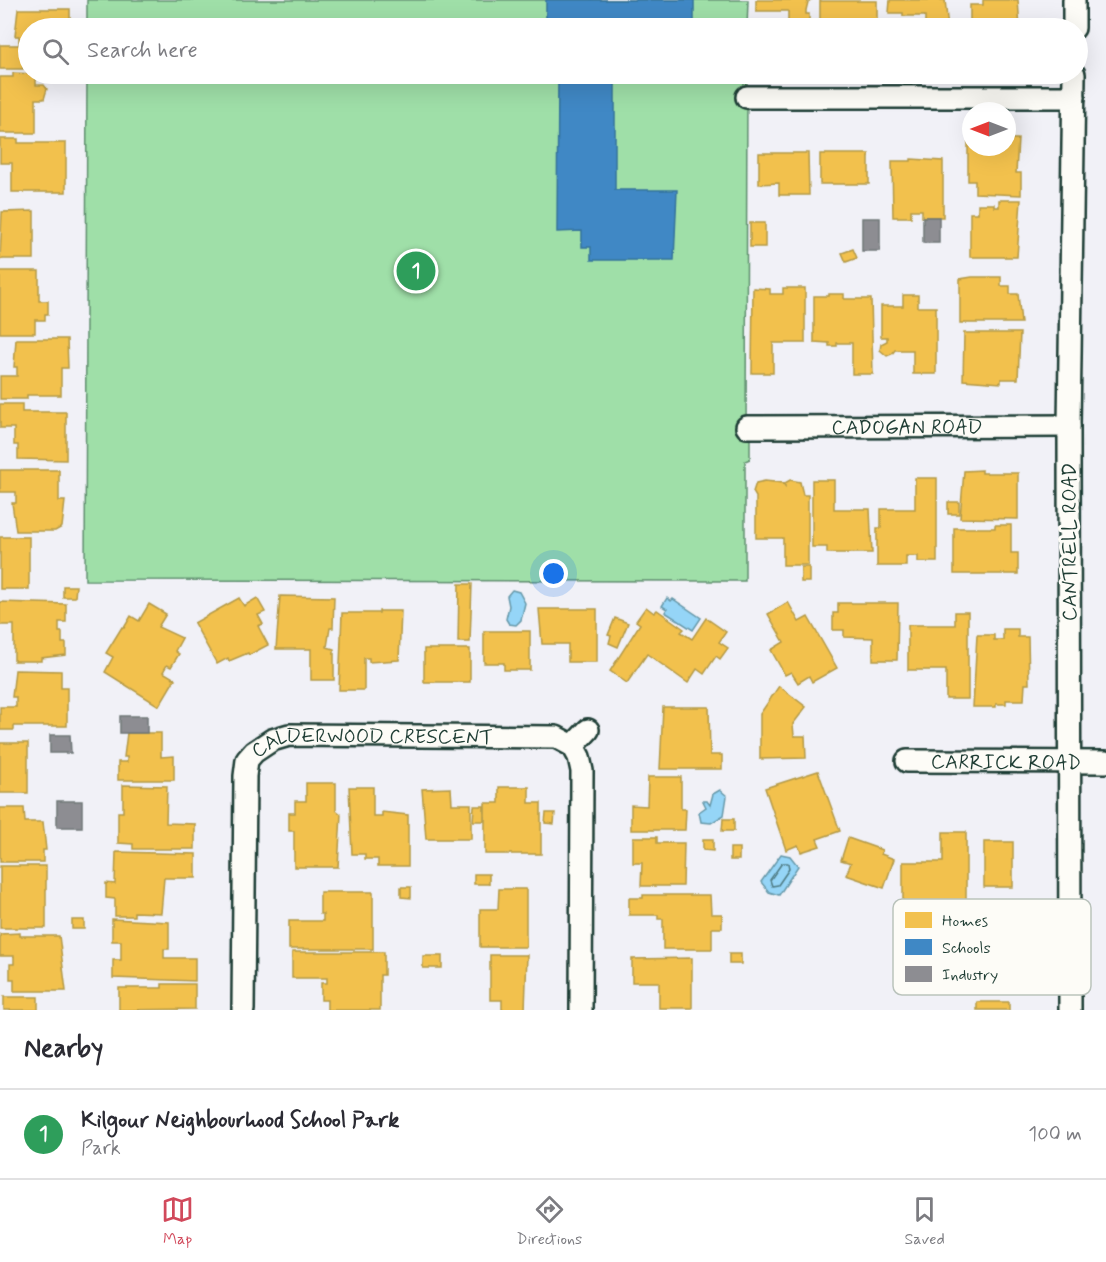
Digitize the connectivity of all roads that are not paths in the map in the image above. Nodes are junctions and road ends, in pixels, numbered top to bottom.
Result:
1 (1074, 0) edge
2 (1074, 18) edge
3 (1074, 84) edge
4 (747, 97) dead end
5 (1074, 97) junction
6 (1069, 426) junction
7 (747, 427) dead end
8 (588, 730) dead end
9 (573, 746) junction
10 (907, 761) dead end
11 (1106, 762) edge
12 (1069, 763) junction
13 (1070, 899) edge
14 (1070, 995) edge
15 (243, 1010) edge
16 (581, 1010) edge
17 (1070, 1010) edge

1 - 2 street
3 - 5 street, CANTRELL ROAD
4 - 5 street
5 - 6 street, CANTRELL ROAD
6 - 7 street, CADOGAN ROAD
6 - 12 street, CANTRELL ROAD
8 - 9 street
9 - 15 street, CALDERWOOD CRESCENT
9 - 16 street
10 - 12 street, CARRICK ROAD
11 - 12 street, CARRICK ROAD
12 - 13 street, CANTRELL ROAD
14 - 17 street, CANTRELL ROAD

